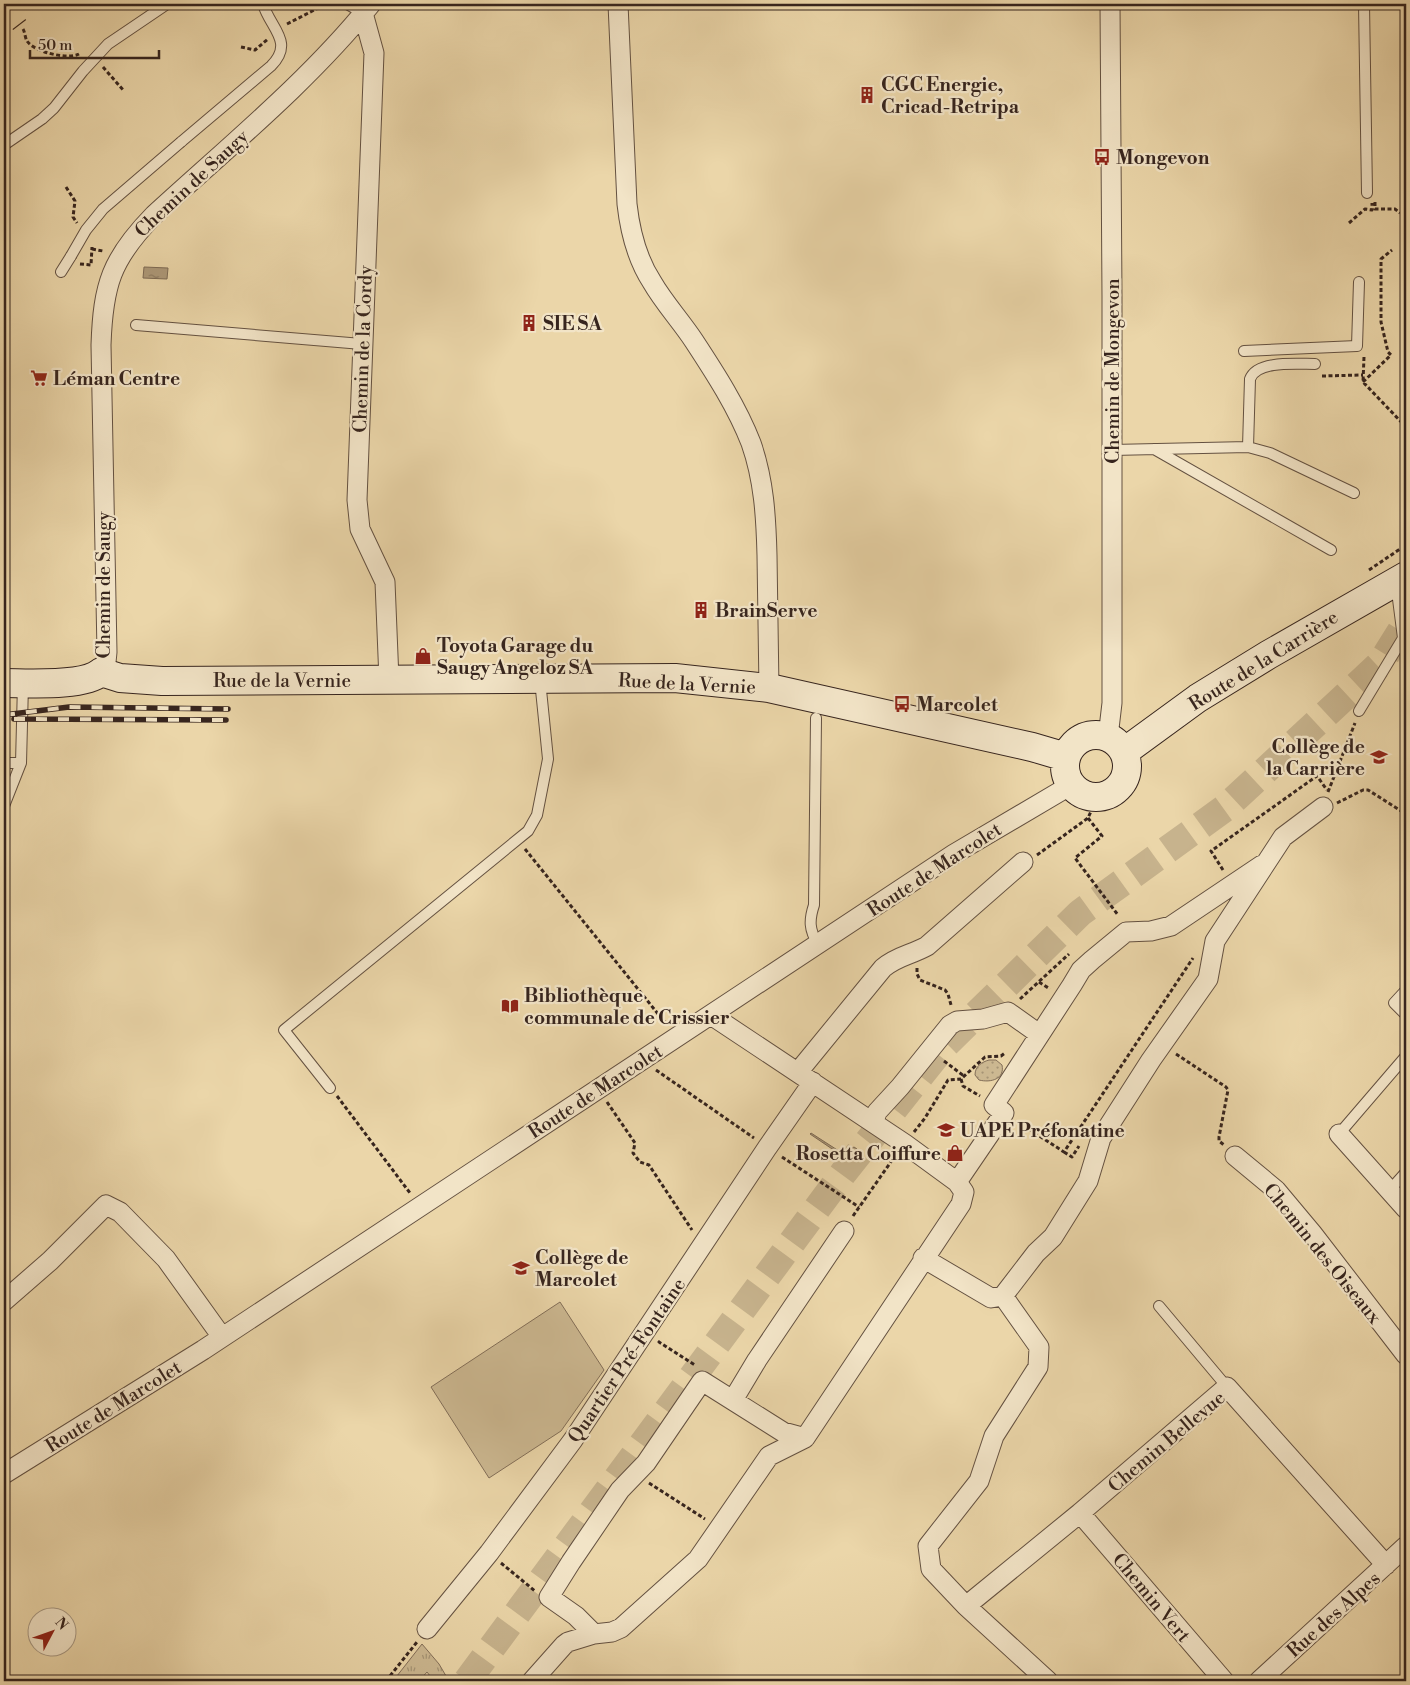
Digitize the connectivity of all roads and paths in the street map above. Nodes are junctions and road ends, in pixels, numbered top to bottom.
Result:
1 (167, 4) edge
2 (263, 4) edge
3 (347, 4) edge
4 (618, 4) edge
5 (1110, 4) edge
6 (1364, 4) edge
7 (322, 6) dead end
8 (367, 8) edge
9 (13, 17) edge
10 (284, 26) dead end
11 (270, 38) dead end
12 (241, 47) dead end
13 (95, 57) junction
14 (124, 91) dead end
15 (7, 143) dead end
16 (1367, 192) dead end
17 (1400, 213) dead end
18 (1349, 223) dead end
19 (92, 249) dead end
20 (1392, 250) dead end
21 (108, 258) dead end
22 (62, 272) dead end
23 (1359, 282) dead end
24 (136, 325) dead end
25 (362, 344) junction
26 (1357, 346) junction
27 (1244, 351) dead end
28 (1315, 364) dead end
29 (1363, 382) junction
30 (1406, 426) edge
31 (1248, 447) junction
32 (1153, 449) junction
33 (1112, 450) junction
34 (1354, 493) dead end
35 (1331, 550) dead end
36 (1402, 578) edge
37 (100, 672) junction
38 (540, 678) junction
39 (389, 680) junction
40 (13, 683) edge
41 (769, 688) junction
42 (1359, 711) joint
43 (816, 718) dead end
44 (1116, 745) junction
45 (1066, 757) junction
46 (4, 762) edge
47 (21, 763) junction
48 (1071, 786) junction
49 (1325, 800) junction
50 (4, 806) edge
51 (1092, 809) dead end
52 (1406, 814) edge
53 (1088, 818) junction
54 (518, 840) junction
55 (1023, 862) joint
56 (1267, 862) junction
57 (1232, 884) junction
58 (1118, 915) dead end
59 (818, 944) junction
60 (1211, 962) junction
61 (917, 974) dead end
62 (1406, 990) edge
63 (948, 994) dead end
64 (711, 1015) junction
65 (1406, 1015) edge
66 (671, 1029) dead end
67 (1032, 1029) junction
68 (1162, 1044) junction
69 (930, 1049) junction
70 (1406, 1056) edge
71 (641, 1060) junction
72 (806, 1077) junction
73 (962, 1078) junction
74 (330, 1088) joint
75 (598, 1089) junction
76 (999, 1109) junction
77 (874, 1122) junction
78 (1339, 1134) joint
79 (905, 1144) junction
80 (768, 1148) junction
81 (1064, 1152) junction
82 (1235, 1156) joint
83 (1072, 1157) dead end
84 (1406, 1172) edge
85 (957, 1182) junction
86 (1390, 1191) junction
87 (414, 1198) dead end
88 (859, 1207) junction
89 (1406, 1209) edge
90 (844, 1231) joint
91 (703, 1245) junction
92 (923, 1258) junction
93 (1003, 1296) junction
94 (4, 1300) edge
95 (1159, 1306) dead end
96 (222, 1337) junction
97 (662, 1337) dead end
98 (1406, 1355) edge
99 (688, 1361) dead end
100 (1227, 1387) junction
101 (733, 1400) junction
102 (805, 1438) junction
103 (4, 1474) edge
104 (636, 1474) junction
105 (1080, 1513) junction
106 (720, 1529) junction
107 (1406, 1546) edge
108 (1386, 1565) junction
109 (512, 1573) dead end
110 (531, 1590) dead end
111 (966, 1606) junction
112 (427, 1629) joint
113 (594, 1634) junction
114 (386, 1681) edge
115 (532, 1681) edge
116 (1048, 1681) edge
117 (1224, 1681) edge
118 (1259, 1681) edge

1 - 13 lane
2 - 22 lane, bridge
3 - 8 lane
4 - 41 street
5 - 33 street, Chemin de Mongevon
6 - 16 lane
7 - 10 path
8 - 25 street, Chemin de la Cordy
8 - 37 street, Chemin de Saugy
9 - 13 path
11 - 12 path
13 - 14 path
13 - 15 lane
17 - 18 path
19 - 21 path
20 - 29 path
23 - 26 lane
24 - 25 lane
25 - 39 street, Chemin de la Cordy
26 - 27 lane
26 - 29 path
28 - 31 lane
29 - 30 path
31 - 32 lane
31 - 34 lane
32 - 33 lane
32 - 35 lane
33 - 44 street, Chemin de Mongevon
36 - 42 lane
36 - 44 street, Route de la Carrière
37 - 39 street, Rue de la Vernie
37 - 40 street
38 - 39 street, Rue de la Vernie
38 - 41 street, Rue de la Vernie
38 - 54 lane
40 - 47 lane
41 - 45 street, Rue de la Vernie
42 - 49 path
43 - 59 lane
44 - 45 street
44 - 48 street
45 - 48 street
46 - 47 lane
47 - 50 lane
48 - 59 street, Route de Marcolet
49 - 52 path
49 - 56 street
49 - 57 path
51 - 53 path
53 - 55 path
53 - 58 path
54 - 66 path
54 - 74 lane
55 - 72 street, Quartier Pré-Fontaine
56 - 57 street
56 - 60 street
57 - 67 street
59 - 64 street, Route de Marcolet
60 - 68 street
60 - 81 path
61 - 63 path
62 - 65 lane
64 - 71 street, Route de Marcolet
64 - 72 street
67 - 69 street
67 - 73 path
67 - 76 street
68 - 82 path
68 - 93 street
69 - 73 path
69 - 77 street
70 - 78 lane
71 - 75 street, Route de Marcolet
71 - 80 path
72 - 77 street
72 - 80 street, Quartier Pré-Fontaine
73 - 76 path
73 - 79 path
74 - 87 path
75 - 91 path
75 - 96 street, Route de Marcolet
76 - 81 path
76 - 85 street
77 - 79 street
78 - 86 street
79 - 85 street
79 - 88 path
80 - 88 path
80 - 91 street, Quartier Pré-Fontaine
81 - 83 path
82 - 98 street, Chemin des Oiseaux
84 - 86 lane
85 - 92 street
86 - 89 street
88 - 90 path
90 - 101 street
91 - 112 street, Quartier Pré-Fontaine
92 - 93 street
92 - 102 street
93 - 111 street
94 - 96 street
95 - 100 lane
96 - 103 street, Route de Marcolet
97 - 99 path
100 - 105 street, Chemin Bellevue
100 - 108 street, Chemin Bellevue
101 - 102 street
101 - 104 street
102 - 106 street
104 - 106 path
104 - 113 street
105 - 111 street, Chemin Bellevue
105 - 117 street, Chemin Vert
106 - 113 street
107 - 108 street, Rue des Alpes
108 - 118 street, Rue des Alpes
109 - 110 path
111 - 116 street
112 - 114 path
113 - 115 street

